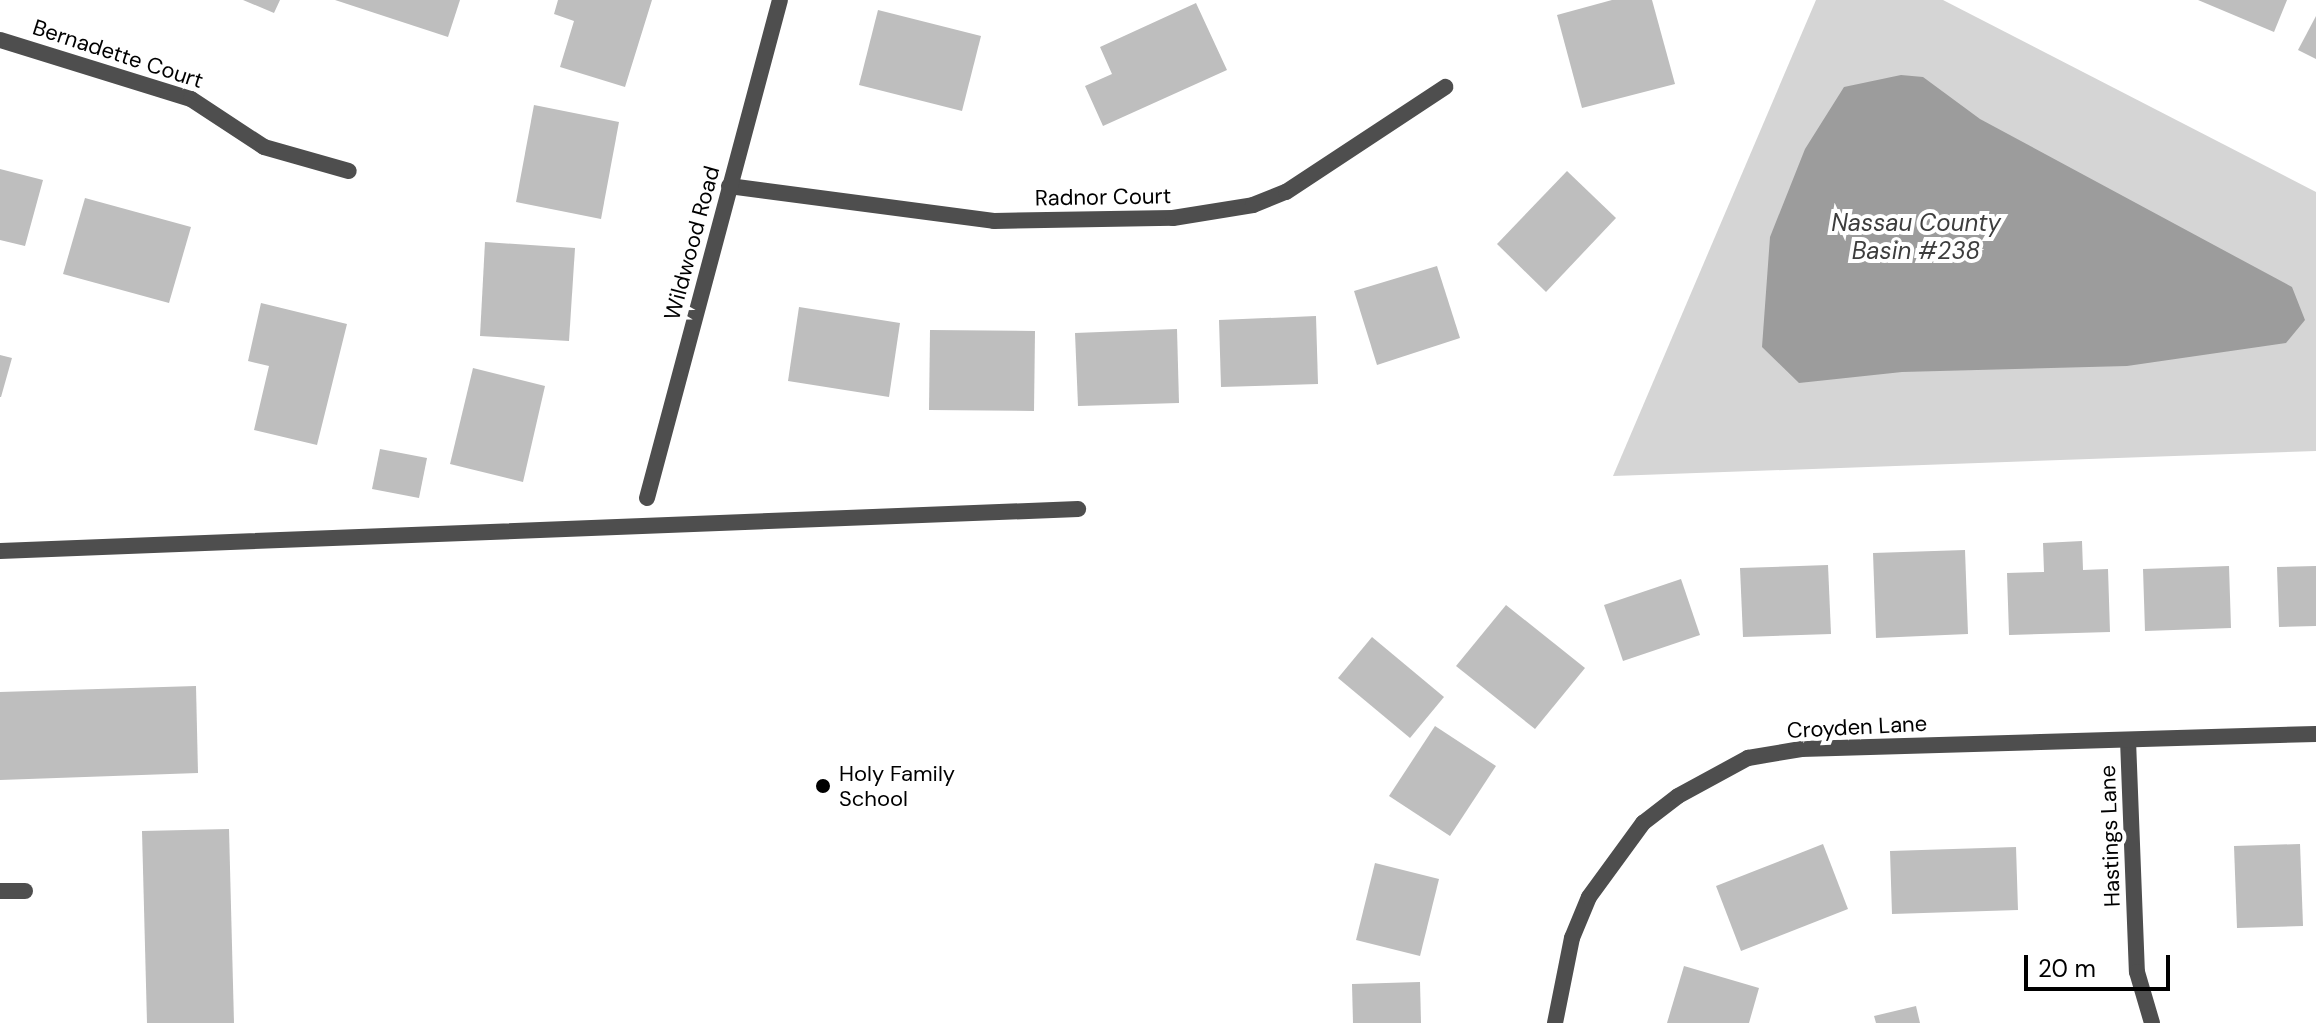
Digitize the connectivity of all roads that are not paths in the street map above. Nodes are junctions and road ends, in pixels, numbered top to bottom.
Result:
1 (780, 0) edge
2 (0, 40) edge
3 (1445, 87) dead end
4 (349, 171) dead end
5 (729, 186) junction
6 (647, 498) dead end
7 (1078, 509) dead end
8 (0, 551) edge
9 (2316, 734) edge
10 (2128, 740) junction
11 (0, 891) edge
12 (25, 891) dead end
13 (1555, 1023) edge
14 (2152, 1023) edge

1 - 5 street, Wildwood Road
2 - 4 street, Bernadette Court
3 - 5 street, Radnor Court
5 - 6 street, Wildwood Road
7 - 8 street
9 - 10 street, Croyden Lane
10 - 13 street, Croyden Lane
10 - 14 street, Hastings Lane
11 - 12 street

